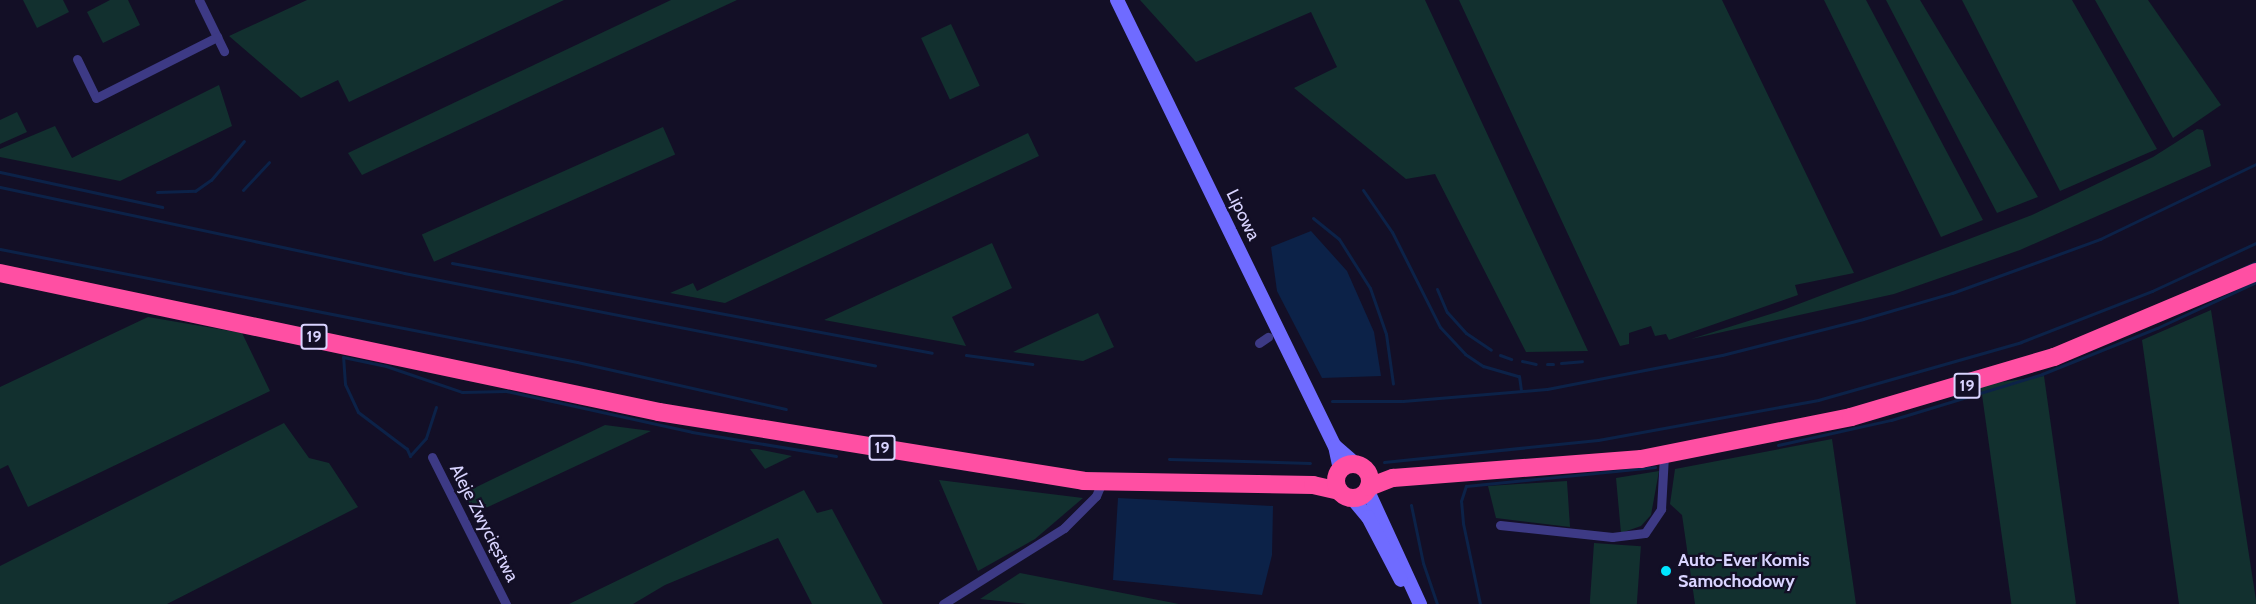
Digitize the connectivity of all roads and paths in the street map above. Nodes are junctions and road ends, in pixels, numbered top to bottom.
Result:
1 (199, 0) edge
2 (1117, 0) edge
3 (217, 38) junction
4 (224, 51) dead end
5 (77, 59) dead end
6 (2256, 272) edge
7 (0, 273) edge
8 (1268, 337) dead end
9 (1259, 344) dead end
10 (1664, 455) junction
11 (432, 457) dead end
12 (1353, 481) junction
13 (1102, 482) junction
14 (1500, 525) dead end
15 (506, 604) edge
16 (943, 604) edge
17 (1414, 604) edge
18 (1420, 604) edge

1 - 3 street
2 - 12 street, Lipowa
3 - 4 street
3 - 5 street
6 - 10 highway, 19
7 - 13 highway, 19
8 - 9 street
10 - 12 highway, 19
10 - 14 street
11 - 15 street, Aleje Zwycięstwa
12 - 13 highway, 19
12 - 17 street, Lipowa
12 - 18 street, Lipowa
13 - 16 street

